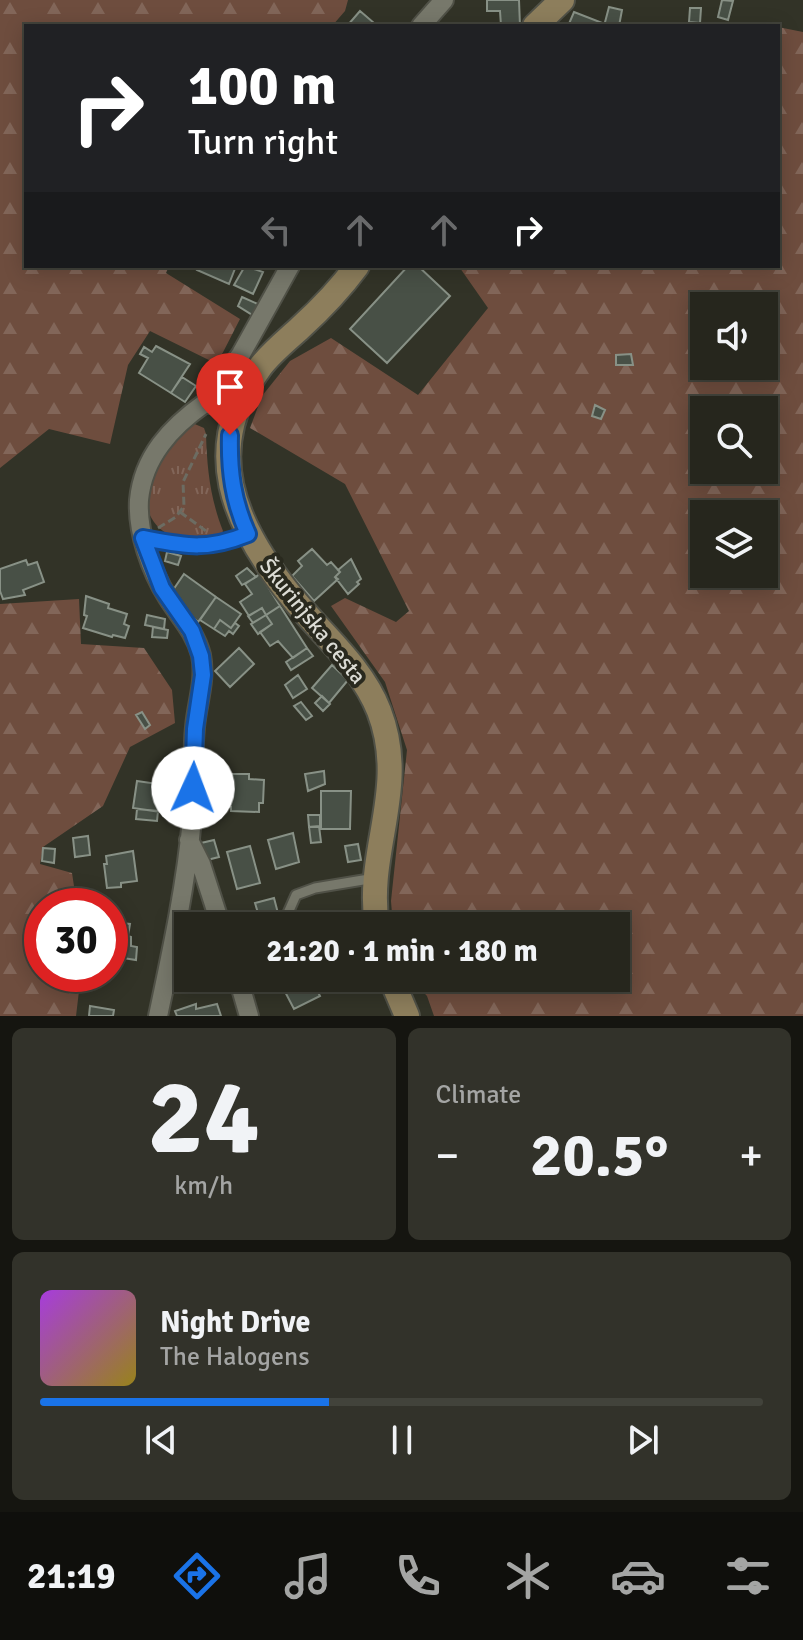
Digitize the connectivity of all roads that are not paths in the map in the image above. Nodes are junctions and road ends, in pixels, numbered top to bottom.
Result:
1 (444, 0) edge
2 (562, 0) edge
3 (423, 24) edge
4 (537, 24) edge
5 (289, 268) edge
6 (355, 268) edge
7 (205, 403) junction
8 (238, 408) junction
9 (150, 534) junction
10 (248, 534) junction
11 (189, 840) junction
12 (375, 878) junction
13 (216, 912) edge
14 (288, 912) edge
15 (376, 912) edge
16 (242, 992) edge
17 (397, 992) edge
18 (158, 1016) edge
19 (249, 1016) edge
20 (407, 1016) edge

1 - 3 street
2 - 4 street
5 - 7 street
6 - 8 street, Škurinjska cesta
7 - 8 street
7 - 9 street
8 - 10 street, Škurinjska cesta
9 - 10 lane
9 - 11 street
10 - 12 street, Škurinjska cesta
11 - 13 street
11 - 18 street
12 - 14 lane
12 - 15 street, Škurinjska cesta
16 - 19 street
17 - 20 street

